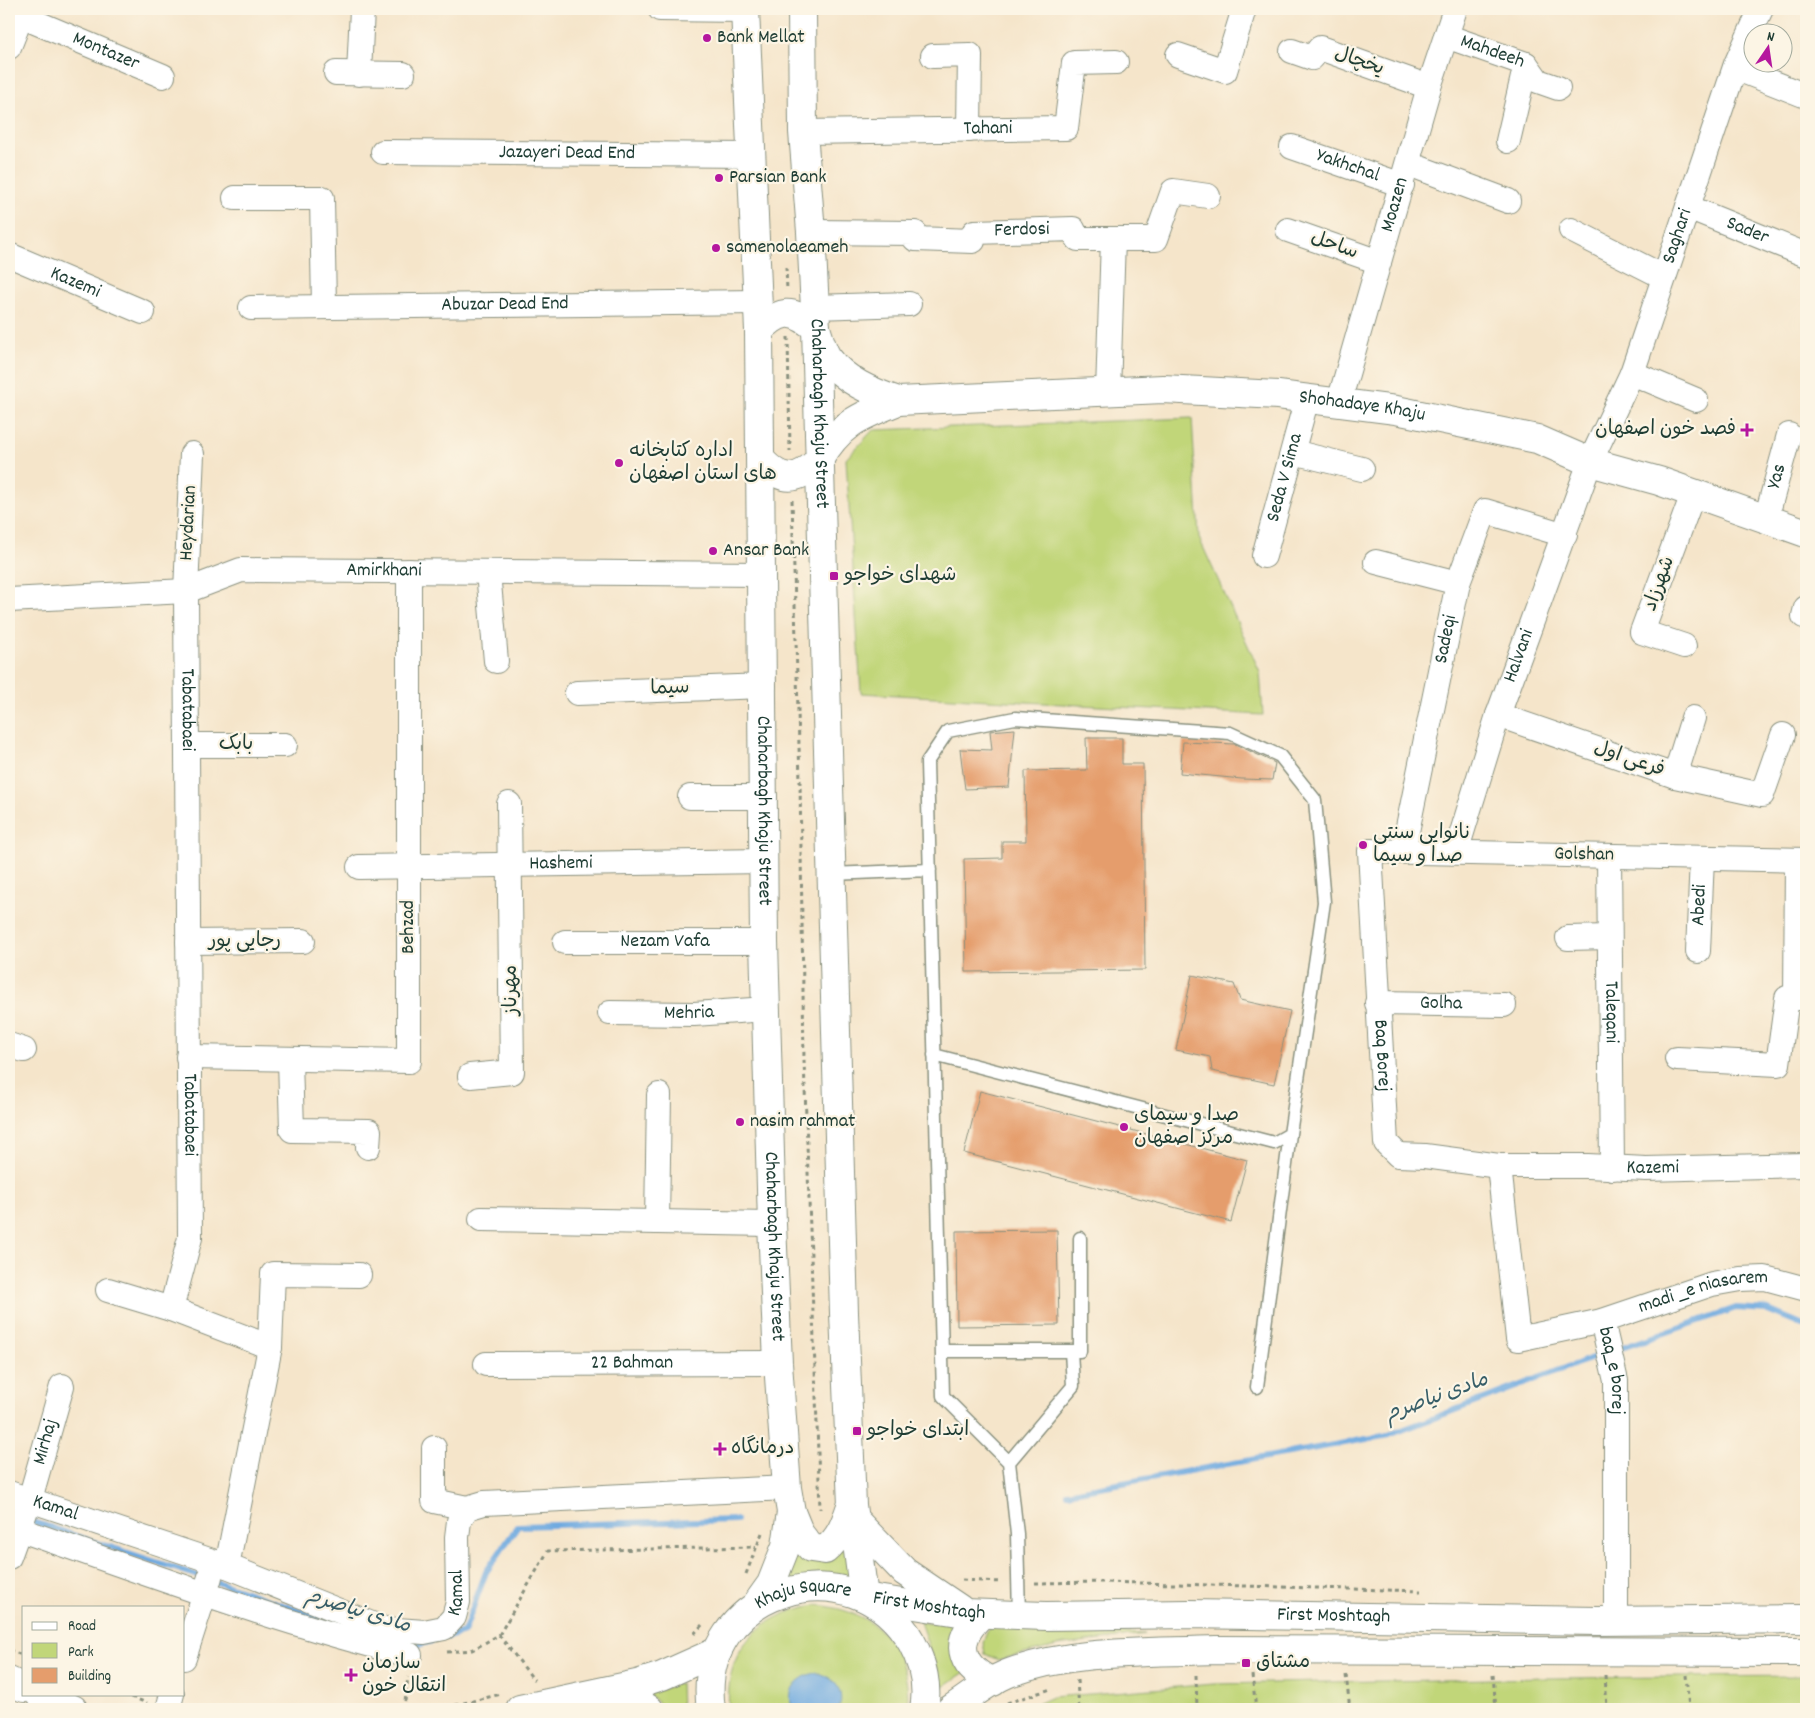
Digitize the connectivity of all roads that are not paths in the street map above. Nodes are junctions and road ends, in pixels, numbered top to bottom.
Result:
1 (362, 9) edge
2 (660, 9) edge
3 (745, 9) edge
4 (802, 9) edge
5 (1244, 9) edge
6 (1455, 9) edge
7 (1757, 10) edge
8 (18, 12) edge
9 (1446, 36) junction
10 (9, 47) edge
11 (1292, 51) dead end
12 (1178, 55) dead end
13 (933, 56) dead end
14 (1116, 62) dead end
15 (1526, 64) junction
16 (1735, 68) junction
17 (403, 74) dead end
18 (163, 76) dead end
19 (1429, 86) junction
20 (1558, 88) dead end
21 (1806, 96) edge
22 (969, 130) junction
23 (803, 132) junction
24 (1508, 141) dead end
25 (1292, 148) dead end
26 (383, 152) dead end
27 (752, 155) junction
28 (1405, 174) junction
29 (1208, 196) dead end
30 (235, 198) dead end
31 (1508, 201) dead end
32 (1688, 207) junction
33 (1288, 230) dead end
34 (1571, 230) dead end
35 (811, 232) junction
36 (1113, 239) junction
37 (9, 255) edge
38 (1806, 255) edge
39 (1379, 262) junction
40 (1664, 278) junction
41 (758, 302) junction
42 (909, 304) dead end
43 (324, 307) junction
44 (251, 308) dead end
45 (142, 312) dead end
46 (815, 318) junction
47 (759, 331) junction
48 (1632, 373) junction
49 (1108, 392) junction
50 (1307, 398) junction
51 (1696, 400) dead end
52 (898, 401) junction
53 (1339, 402) junction
54 (1789, 435) dead end
55 (1294, 452) junction
56 (192, 454) dead end
57 (762, 461) junction
58 (818, 461) junction
59 (1590, 462) junction
60 (1362, 469) dead end
61 (1693, 494) junction
62 (1766, 519) junction
63 (1806, 533) edge
64 (1565, 535) junction
65 (1264, 556) dead end
66 (1376, 562) dead end
67 (409, 572) junction
68 (488, 572) junction
69 (763, 574) junction
70 (1458, 583) junction
71 (186, 591) junction
72 (9, 600) edge
73 (1684, 646) dead end
74 (496, 661) dead end
75 (764, 686) junction
76 (577, 692) dead end
77 (1498, 715) junction
78 (1693, 718) dead end
79 (1783, 734) dead end
80 (187, 745) junction
81 (285, 745) dead end
82 (1674, 776) junction
83 (765, 797) junction
84 (690, 798) dead end
85 (509, 804) dead end
86 (1370, 851) joint
87 (1403, 851) junction
88 (1456, 852) junction
89 (1609, 856) junction
90 (1702, 858) junction
91 (1802, 860) edge
92 (765, 861) junction
93 (510, 865) junction
94 (359, 867) dead end
95 (409, 867) junction
96 (930, 870) junction
97 (831, 874) junction
98 (1609, 937) junction
99 (1568, 938) dead end
100 (188, 942) junction
101 (303, 942) dead end
102 (565, 942) dead end
103 (764, 942) junction
104 (1698, 951) dead end
105 (1801, 998) edge
106 (1377, 1003) junction
107 (1504, 1005) dead end
108 (767, 1009) junction
109 (610, 1013) dead end
110 (934, 1055) junction
111 (188, 1057) junction
112 (290, 1059) junction
113 (1677, 1059) dead end
114 (470, 1076) dead end
115 (660, 1095) dead end
116 (1290, 1134) junction
117 (368, 1147) dead end
118 (1806, 1165) edge
119 (1499, 1166) junction
120 (1612, 1168) junction
121 (481, 1219) dead end
122 (657, 1222) junction
123 (772, 1224) junction
124 (1080, 1238) dead end
125 (359, 1275) dead end
126 (1806, 1289) edge
127 (108, 1290) dead end
128 (171, 1309) junction
129 (1602, 1321) junction
130 (270, 1347) junction
131 (942, 1351) junction
132 (1072, 1351) junction
133 (778, 1363) junction
134 (486, 1364) dead end
135 (62, 1386) dead end
136 (1257, 1387) dead end
137 (434, 1448) dead end
138 (1010, 1462) junction
139 (20, 1496) edge
140 (789, 1500) junction
141 (467, 1508) junction
142 (852, 1512) junction
143 (14, 1528) edge
144 (9, 1557) edge
145 (221, 1564) junction
146 (205, 1592) junction
147 (864, 1597) junction
148 (756, 1605) junction
149 (974, 1614) junction
150 (1019, 1616) junction
151 (1806, 1619) edge
152 (1616, 1621) junction
153 (718, 1651) junction
154 (1806, 1652) edge
155 (185, 1655) edge
156 (410, 1655) road end
157 (9, 1681) edge
158 (993, 1682) junction
159 (22, 1687) edge
160 (44, 1696) edge
161 (574, 1698) junction
162 (73, 1709) edge
163 (520, 1709) edge
164 (649, 1709) edge
165 (711, 1709) edge
166 (924, 1709) edge
167 (951, 1709) edge

1 - 17 street
2 - 3 street
3 - 27 main road, Chaharbagh Khaju Street
4 - 23 main road, Chaharbagh Khaju Street
5 - 12 street
6 - 9 street, Moazen
7 - 16 street, Saghari
8 - 10 street
8 - 18 street, Montazer
9 - 15 street, Mahdeeh
9 - 19 street, Moazen
11 - 19 street, یخچال
13 - 22 street
14 - 22 street, Tahani
15 - 20 street, Mahdeeh
15 - 24 street
16 - 21 street
16 - 32 street, Saghari
19 - 28 street, Moazen
22 - 23 street, Tahani
23 - 35 main road, Chaharbagh Khaju Street
25 - 28 street, Yakhchal
26 - 27 street, Jazayeri Dead End
27 - 41 main road, Chaharbagh Khaju Street
28 - 31 street, Yakhchal
28 - 39 street, Moazen
29 - 36 street, Ferdosi
30 - 43 street
32 - 38 street, Sader
32 - 40 street, Saghari
33 - 39 street, ساحل
34 - 40 street
35 - 36 street, Ferdosi
35 - 46 main road, Chaharbagh Khaju Street
36 - 49 street
37 - 45 street, Kazemi
39 - 53 street, Moazen
40 - 48 street, Saghari
41 - 43 street, Abuzar Dead End
41 - 47 main road, Chaharbagh Khaju Street
42 - 46 street
43 - 44 street, Abuzar Dead End
46 - 47 main road
46 - 52 main road
46 - 58 main road, Chaharbagh Khaju Street
47 - 57 main road, Chaharbagh Khaju Street
48 - 51 street
48 - 59 street, Saghari
49 - 50 main road, Shohadaye Khaju
49 - 52 main road, Shohadaye Khaju
50 - 53 main road, Shohadaye Khaju
50 - 55 street, Seda V Sima
52 - 58 main road
53 - 59 main road, Shohadaye Khaju
54 - 62 street, Yas
55 - 60 street
55 - 65 street, Seda V Sima
56 - 71 street, Heydarian
57 - 58 main road
57 - 69 main road, Chaharbagh Khaju Street
58 - 97 main road, Chaharbagh Khaju Street
59 - 61 main road, Shohadaye Khaju
59 - 64 street, Halvani
61 - 62 main road, Shohadaye Khaju
61 - 73 street, شهرزاد
62 - 63 main road, Shohadaye Khaju
64 - 70 street, Sadeqi
64 - 77 street, Halvani
66 - 70 street
67 - 68 street, Amirkhani
67 - 71 street, Amirkhani
67 - 95 street, Behzad
68 - 69 street, Amirkhani
68 - 74 street
69 - 75 main road, Chaharbagh Khaju Street
70 - 87 street, Sadeqi
71 - 72 street, Amirkhani
71 - 80 street, Tabatabaei
75 - 76 street, سیما
75 - 83 main road, Chaharbagh Khaju Street
77 - 82 street, فرعی اول
77 - 88 street, Halvani
78 - 82 street
79 - 82 street, فرعی اول
80 - 81 street, بابک
80 - 100 street, Tabatabaei
83 - 84 street
83 - 92 main road, Chaharbagh Khaju Street
85 - 93 street
86 - 87 street, Golshan
86 - 106 street, Baq Borej
87 - 88 street, Golshan
88 - 89 street, Golshan
89 - 90 street, Golshan
89 - 98 street, Taleqani
90 - 91 street, Golshan
90 - 104 street, Abedi
91 - 105 street, Golshan
92 - 93 street, Hashemi
92 - 103 main road, Chaharbagh Khaju Street
93 - 95 street, Hashemi
93 - 114 street, مهرناز
94 - 95 street, Hashemi
95 - 112 street, Behzad
96 - 97 lane
96 - 110 lane
96 - 116 lane
97 - 142 main road, Chaharbagh Khaju Street
98 - 99 street
98 - 120 street, Taleqani
100 - 101 street, رجایی پور
100 - 111 street, Tabatabaei
102 - 103 street, Nezam Vafa
103 - 108 main road, Chaharbagh Khaju Street
105 - 113 street, Golshan
106 - 107 street, Golha
106 - 119 street, Baq Borej
108 - 109 street, Mehria
108 - 123 main road, Chaharbagh Khaju Street
110 - 116 lane
110 - 131 lane
111 - 112 street, Behzad
111 - 128 street, Tabatabaei
112 - 117 street
115 - 122 street
116 - 136 lane
118 - 120 street, Kazemi
119 - 120 street, Kazemi
119 - 129 street, baq_e borej
121 - 122 street
122 - 123 street
123 - 133 main road, Chaharbagh Khaju Street
124 - 132 lane
125 - 130 street
126 - 129 street, madi _e niasarem
127 - 128 street
128 - 130 street
129 - 152 street, baq_e borej
130 - 145 street
131 - 132 lane
131 - 138 lane
132 - 138 lane
133 - 134 street, 22 Bahman
133 - 140 main road, Chaharbagh Khaju Street
135 - 139 street, Mirhaj
137 - 141 street
138 - 150 lane
139 - 143 street, Mirhaj
139 - 145 street, Kamal
140 - 141 street
140 - 142 main road
140 - 148 main road, Chaharbagh Khaju Street
141 - 145 street, Kamal
142 - 147 main road, Chaharbagh Khaju Street
142 - 149 main road
143 - 144 street, Mirhaj
143 - 146 street
145 - 146 street
146 - 155 street
146 - 156 street
147 - 148 main road, Khaju Square
147 - 149 main road, First Moshtagh
147 - 166 main road, Khaju Square
148 - 153 main road, Khaju Square
149 - 150 main road, First Moshtagh
149 - 158 main road
150 - 152 main road, First Moshtagh
151 - 152 main road, First Moshtagh
153 - 161 main road
153 - 165 main road, Khaju Square
154 - 158 main road, First Moshtagh
157 - 159 main road
158 - 167 main road, First Moshtagh
160 - 162 main road
161 - 163 main road
161 - 164 main road

